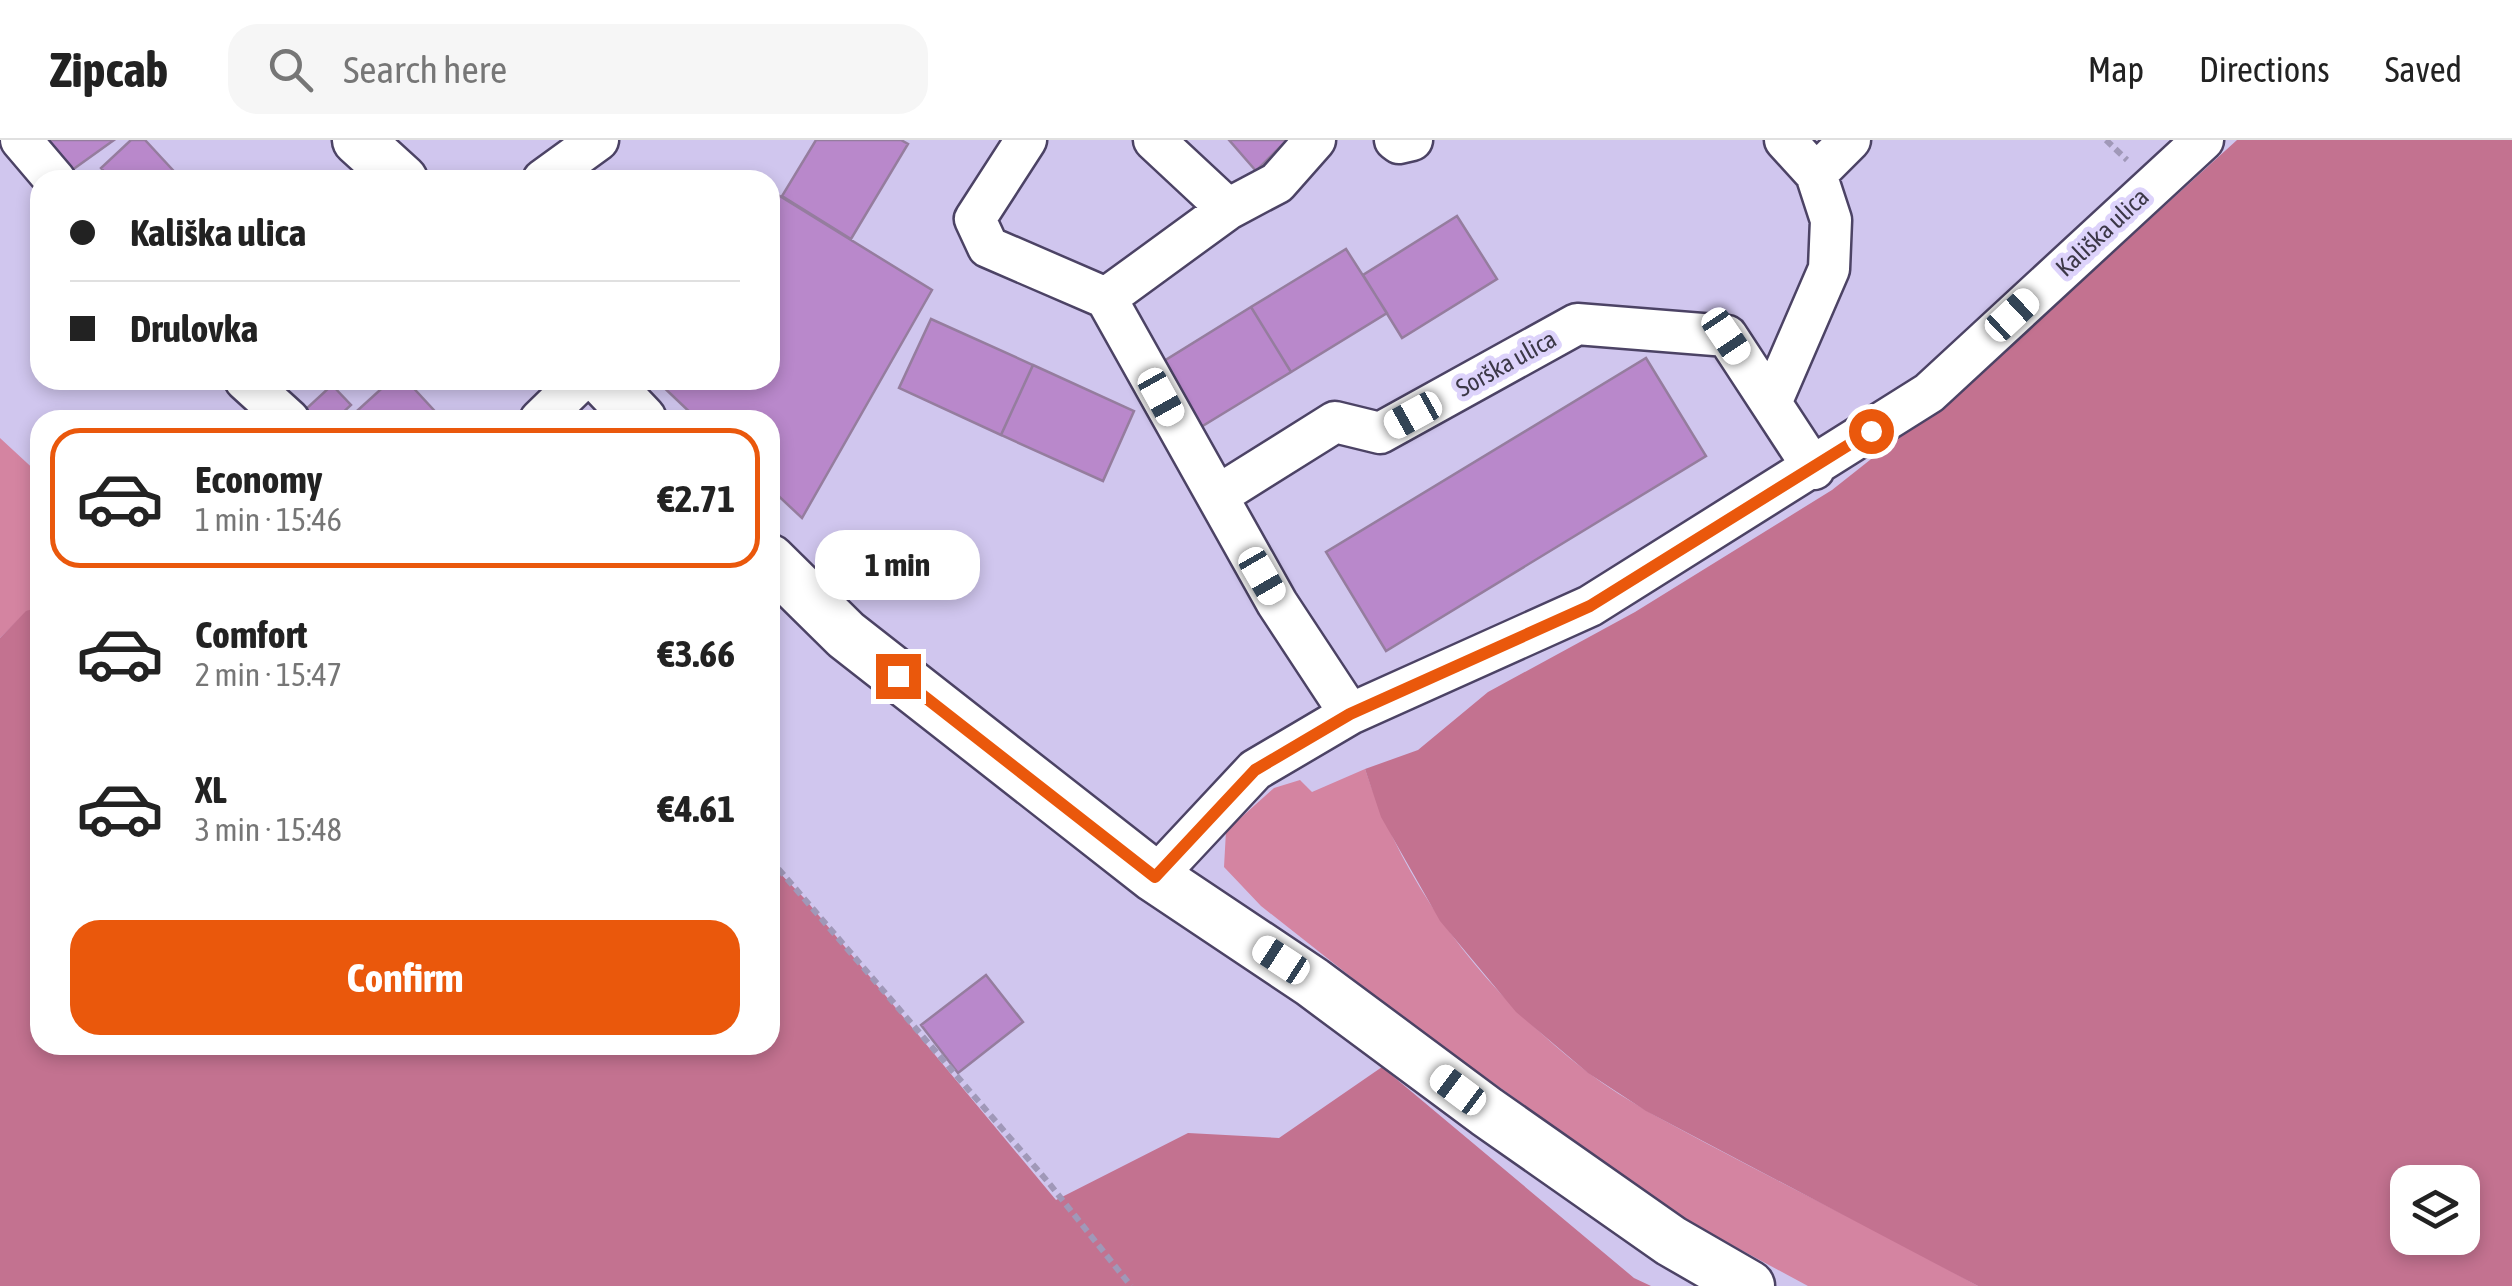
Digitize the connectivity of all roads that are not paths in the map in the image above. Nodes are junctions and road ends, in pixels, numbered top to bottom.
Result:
1 (21, 140) edge
2 (358, 140) edge
3 (598, 140) edge
4 (1026, 140) edge
5 (1154, 140) edge
6 (1316, 140) edge
7 (1395, 140) edge
8 (1412, 140) edge
9 (1785, 140) edge
10 (1850, 140) edge
11 (2204, 140) edge
12 (46, 170) edge
13 (391, 170) edge
14 (558, 170) edge
15 (1816, 174) junction
16 (1228, 209) junction
17 (1106, 298) junction
18 (257, 390) edge
19 (571, 390) edge
20 (612, 390) edge
21 (1771, 403) junction
22 (278, 410) edge
23 (550, 410) edge
24 (632, 410) edge
25 (1814, 468) junction
26 (1216, 496) junction
27 (780, 570) edge
28 (1350, 714) junction
29 (1155, 877) junction
30 (1749, 1286) edge

1 - 12 street
2 - 13 street
3 - 14 street
4 - 17 street
5 - 16 street
6 - 16 street
7 - 8 street
9 - 15 street
10 - 15 street
11 - 25 street, Kališka ulica
15 - 21 street
16 - 17 street
17 - 26 street
18 - 22 street
19 - 23 street
20 - 24 street
21 - 25 street, Sorška ulica
21 - 26 street, Sorška ulica
25 - 28 street, Kališka ulica
26 - 28 street
27 - 29 street
28 - 29 street, Kališka ulica
29 - 30 street

